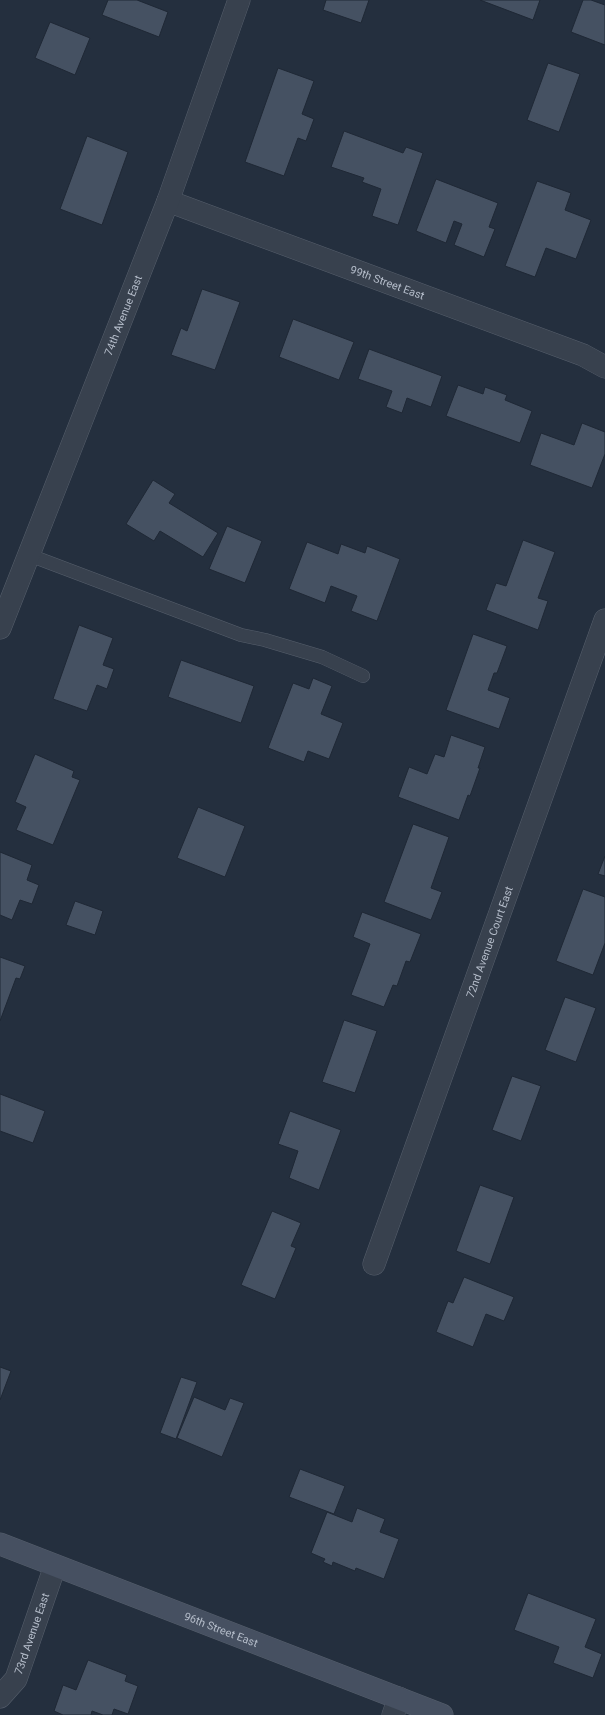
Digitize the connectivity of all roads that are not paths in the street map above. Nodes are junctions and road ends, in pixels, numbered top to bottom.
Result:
1 (239, 0) edge
2 (168, 201) junction
3 (605, 367) edge
4 (29, 555) junction
5 (605, 620) edge
6 (0, 628) edge
7 (362, 676) dead end
8 (374, 1264) dead end
9 (0, 1544) edge
10 (55, 1566) junction
11 (0, 1697) edge
12 (396, 1707) edge
13 (442, 1715) edge

1 - 2 street, 74th Avenue East
2 - 3 street, 99th Street East
2 - 4 street, 74th Avenue East
4 - 6 street, 74th Avenue East
4 - 7 lane
5 - 8 street, 72nd Avenue Court East
9 - 10 street, 96th Street East
10 - 11 street, 73rd Avenue East
10 - 12 street, 96th Street East
12 - 13 street, 96th Street East

